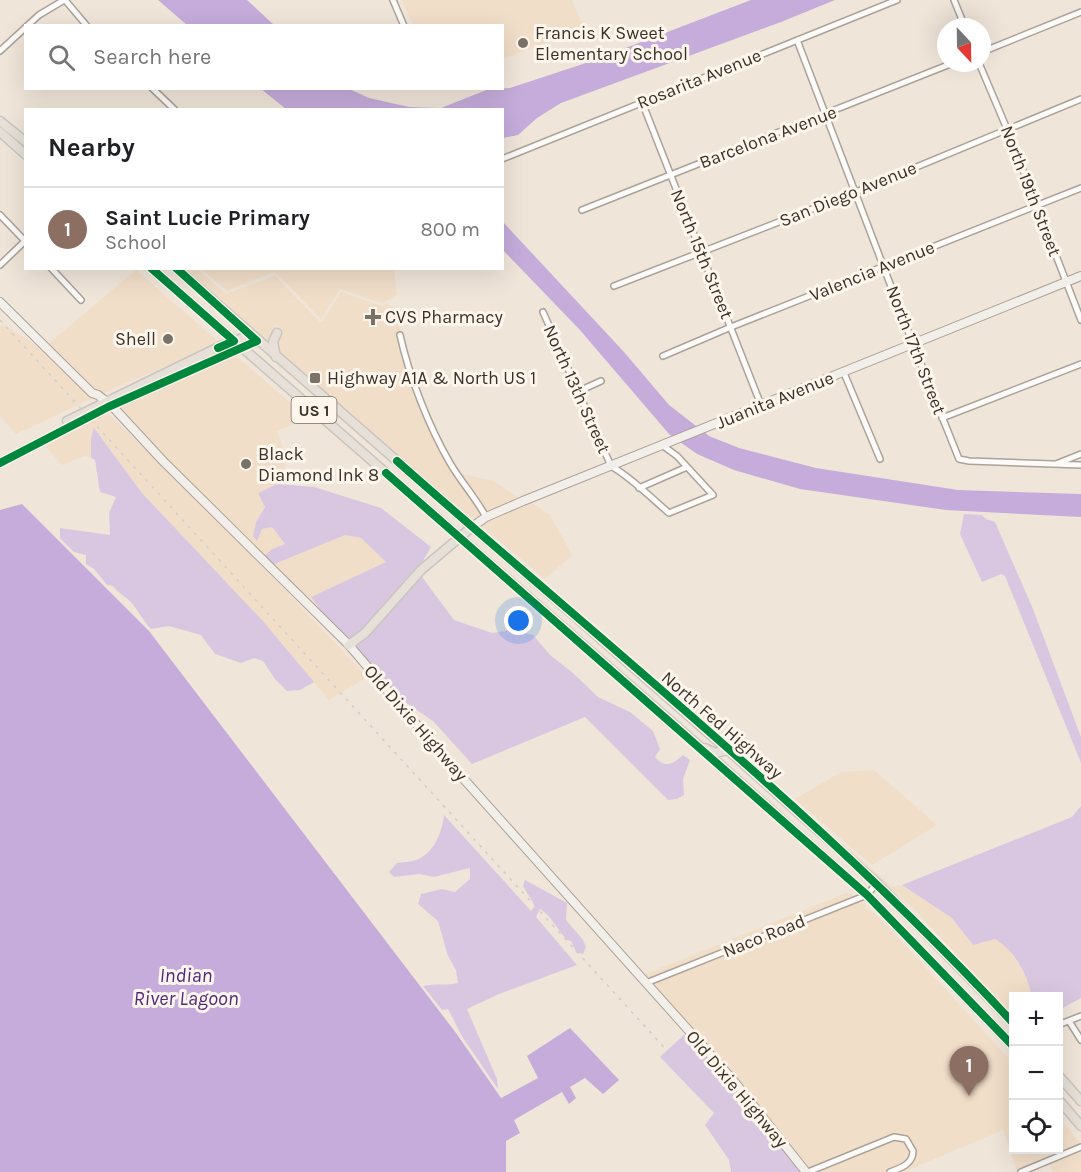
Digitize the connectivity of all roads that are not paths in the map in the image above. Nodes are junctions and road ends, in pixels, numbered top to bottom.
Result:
1 (65, 0) edge
2 (393, 0) edge
3 (897, 0) edge
4 (954, 0) edge
5 (1081, 12) edge
6 (961, 18) edge
7 (28, 24) edge
8 (85, 24) edge
9 (403, 24) edge
10 (24, 28) edge
11 (796, 40) junction
12 (991, 47) edge
13 (0, 51) edge
14 (937, 69) edge
15 (983, 72) edge
16 (154, 90) edge
17 (1081, 99) edge
18 (642, 102) junction
19 (173, 108) edge
20 (824, 115) junction
21 (0, 121) edge
22 (1007, 129) junction
23 (0, 132) edge
24 (24, 140) edge
25 (24, 153) edge
26 (504, 158) edge
27 (670, 174) junction
28 (1081, 188) edge
29 (856, 192) junction
30 (1035, 206) junction
31 (582, 210) dead end
32 (0, 215) edge
33 (24, 241) edge
34 (24, 243) edge
35 (701, 251) junction
36 (0, 265) edge
37 (884, 266) junction
38 (53, 270) edge
39 (153, 270) edge
40 (178, 270) edge
41 (1081, 276) edge
42 (1066, 282) junction
43 (614, 286) dead end
44 (81, 300) dead end
45 (0, 302) edge
46 (543, 312) dead end
47 (1081, 320) edge
48 (731, 327) junction
49 (277, 333) dead end
50 (400, 335) dead end
51 (254, 338) junction
52 (234, 341) junction
53 (913, 344) junction
54 (241, 348) junction
55 (663, 356) dead end
56 (276, 357) junction
57 (1081, 364) edge
58 (844, 373) junction
59 (602, 381) dead end
60 (579, 391) junction
61 (761, 405) junction
62 (942, 418) junction
63 (662, 445) junction
64 (12, 454) junction
65 (1081, 454) edge
66 (880, 459) dead end
67 (2, 462) edge
68 (1055, 464) junction
69 (1081, 465) edge
70 (611, 466) junction
71 (687, 467) junction
72 (639, 488) junction
73 (486, 517) junction
74 (472, 527) junction
75 (460, 537) junction
76 (349, 645) junction
77 (699, 746) junction
78 (728, 750) junction
79 (877, 883) junction
80 (867, 895) junction
81 (646, 983) junction
82 (1081, 1016) edge
83 (1009, 1019) edge
84 (1070, 1021) junction
85 (1063, 1024) edge
86 (1081, 1041) edge
87 (1013, 1046) edge
88 (1063, 1080) edge
89 (1060, 1100) edge
90 (1081, 1101) edge
91 (1079, 1122) edge
92 (1081, 1147) edge
93 (807, 1172) edge
94 (890, 1172) edge
95 (1021, 1172) edge

1 - 7 street
1 - 8 street
2 - 9 street
3 - 11 street, Rosarita Avenue
4 - 6 street
5 - 12 street
10 - 13 street
11 - 18 street, Rosarita Avenue
11 - 20 street, North 17th Street
14 - 20 street, Barcelona Avenue
15 - 22 street, North 19th Street
16 - 19 street
17 - 22 street, San Diego Avenue
18 - 26 street, Rosarita Avenue
18 - 27 street, North 15th Street
20 - 27 street, Barcelona Avenue
20 - 29 street, North 17th Street
21 - 24 main road
22 - 29 street, San Diego Avenue
22 - 30 street, North 19th Street
23 - 25 main road
27 - 31 street, Barcelona Avenue
27 - 35 street, North 15th Street
28 - 30 street, Valencia Avenue
29 - 35 street, San Diego Avenue
29 - 37 street, North 17th Street
30 - 37 street, Valencia Avenue
30 - 42 street, North 19th Street
32 - 33 street
34 - 36 street
35 - 43 street, San Diego Avenue
35 - 48 street, North 15th Street
37 - 48 street, Valencia Avenue
37 - 53 street, North 17th Street
38 - 44 street
39 - 52 main road, US 1
40 - 51 main road, US 1
41 - 42 street, Juanita Avenue
42 - 47 street, North 19th Street
42 - 53 street, Juanita Avenue
45 - 76 street, Old Dixie Highway
46 - 60 street, North 13th Street
48 - 55 street, Valencia Avenue
48 - 61 street, North 15th Street
49 - 56 main road
50 - 73 street
51 - 52 main road
51 - 54 main road
51 - 56 main road, US 1
52 - 54 main road, North Fed Highway / US 1
52 - 64 main road
53 - 58 street, Juanita Avenue
53 - 62 street, North 17th Street
54 - 64 main road
54 - 75 main road, North Fed Highway / US 1
56 - 74 main road, North Fed Highway / US 1
57 - 62 street
58 - 61 street, Juanita Avenue
58 - 66 street
59 - 60 street
60 - 70 street, North 13th Street
61 - 63 street, Juanita Avenue
62 - 68 street, North 17th Street
63 - 70 street, Juanita Avenue
63 - 71 street
64 - 67 main road
65 - 68 street
68 - 69 street
70 - 72 street
70 - 73 street, Juanita Avenue
71 - 72 street
71 - 72 street
73 - 74 street, Juanita Avenue
74 - 75 main road
74 - 78 main road, North Fed Highway / US 1
75 - 76 main road
75 - 77 main road, North Fed Highway / US 1
76 - 81 street, Old Dixie Highway
77 - 78 main road
77 - 80 main road, North Fed Highway / US 1
78 - 79 main road, North Fed Highway / US 1
79 - 80 street, Naco Road
79 - 83 main road, North Fed Highway / US 1
80 - 81 street, Naco Road
80 - 87 main road, North Fed Highway / US 1
81 - 93 street, Old Dixie Highway
82 - 84 street
84 - 85 street
84 - 86 street
88 - 90 main road
89 - 91 main road
92 - 95 street
93 - 94 street

